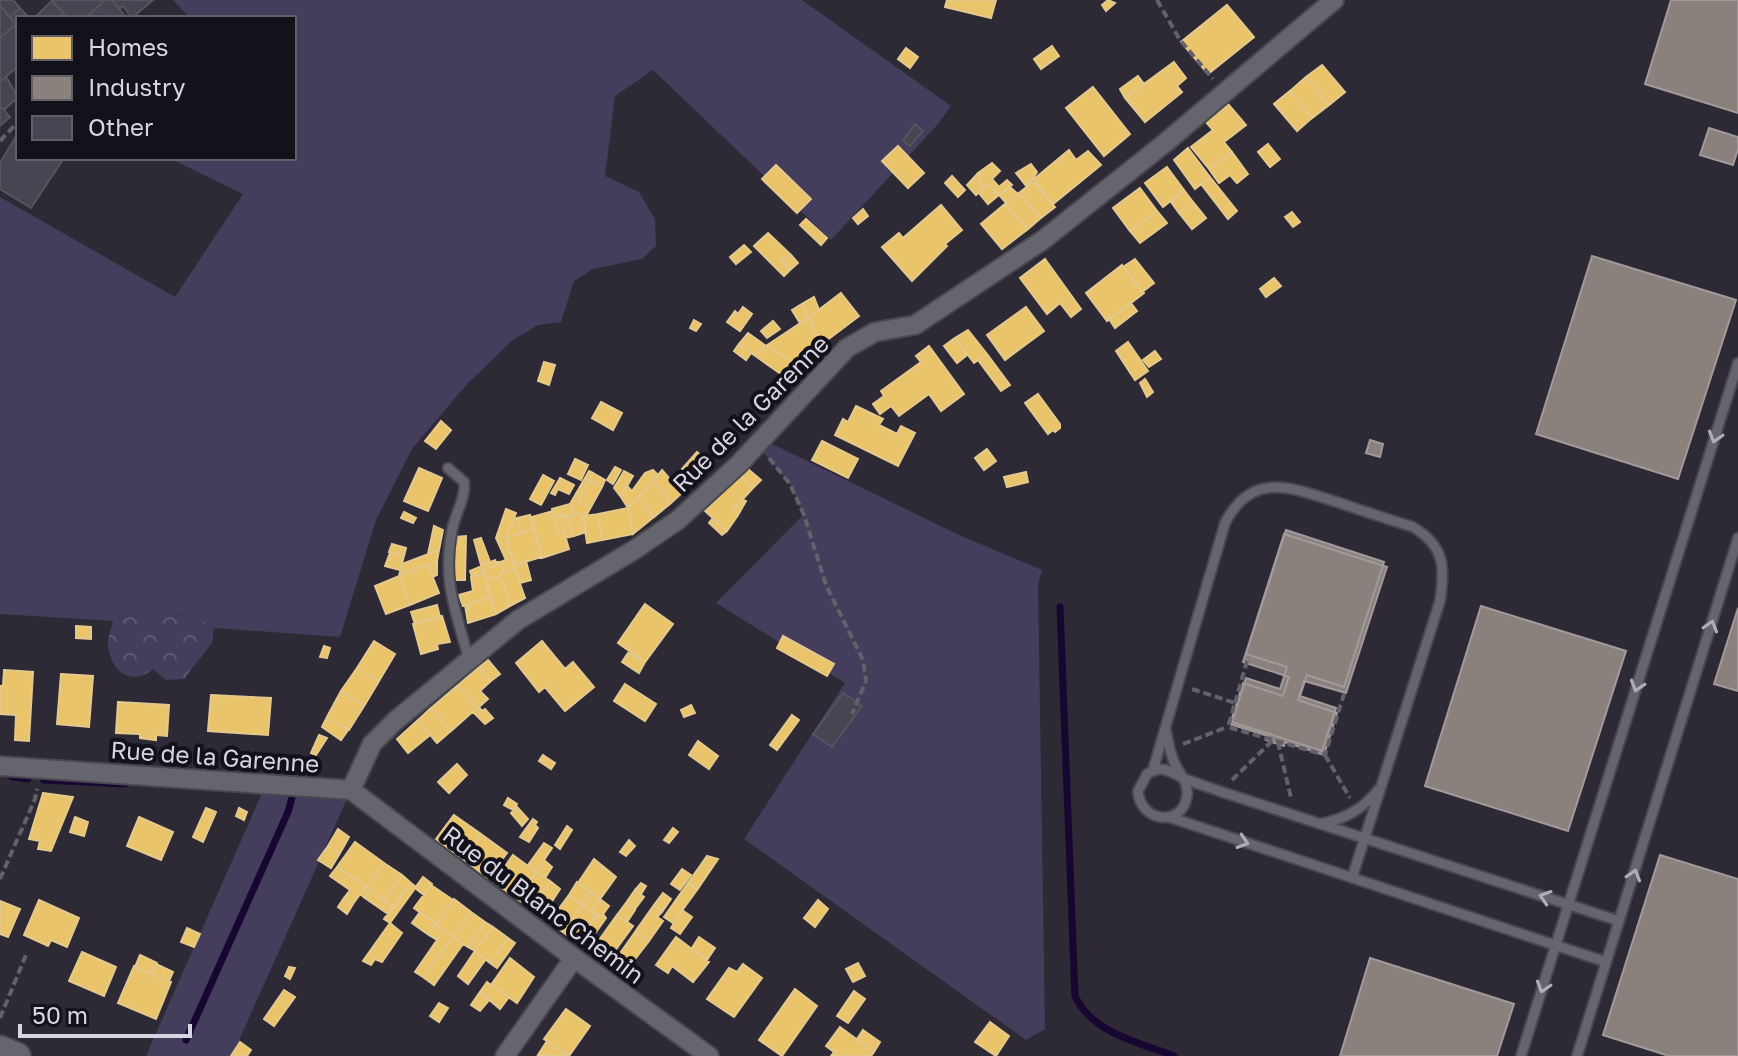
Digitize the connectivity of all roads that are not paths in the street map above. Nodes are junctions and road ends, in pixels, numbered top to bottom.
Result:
1 (1334, 0) edge
2 (1738, 363) edge
3 (448, 468) dead end
4 (1738, 538) edge
5 (469, 660) junction
6 (1165, 728) junction
7 (0, 766) edge
8 (1153, 770) junction
9 (1183, 779) junction
10 (1381, 786) junction
11 (351, 790) junction
12 (1169, 817) junction
13 (1321, 824) junction
14 (1364, 839) junction
15 (1352, 878) junction
16 (1569, 905) junction
17 (1619, 921) junction
18 (1555, 946) junction
19 (574, 958) junction
20 (1606, 962) junction
21 (0, 1049) edge
22 (17, 1056) edge
23 (505, 1056) edge
24 (709, 1056) edge
25 (1521, 1056) edge
26 (1577, 1056) edge

1 - 5 street, Rue de la Garenne
2 -> 16 lane
3 - 5 lane
17 -> 4 lane
5 - 11 street, Rue de la Garenne
6 - 8 lane
6 - 9 lane
6 - 10 lane
7 - 11 street, Rue de la Garenne
8 - 9 lane
8 - 12 lane
9 - 12 lane
9 - 13 lane
10 - 13 lane
10 - 14 lane
11 - 19 street, Rue du Blanc Chemin
12 -> 15 lane
13 - 14 lane
14 - 15 lane
16 -> 14 lane
15 - 18 lane
16 - 17 lane
16 - 18 lane
17 - 20 lane
18 - 20 lane
18 -> 25 lane
19 - 23 street
19 - 24 street, Rue du Blanc Chemin
20 - 26 lane
21 - 22 main road

